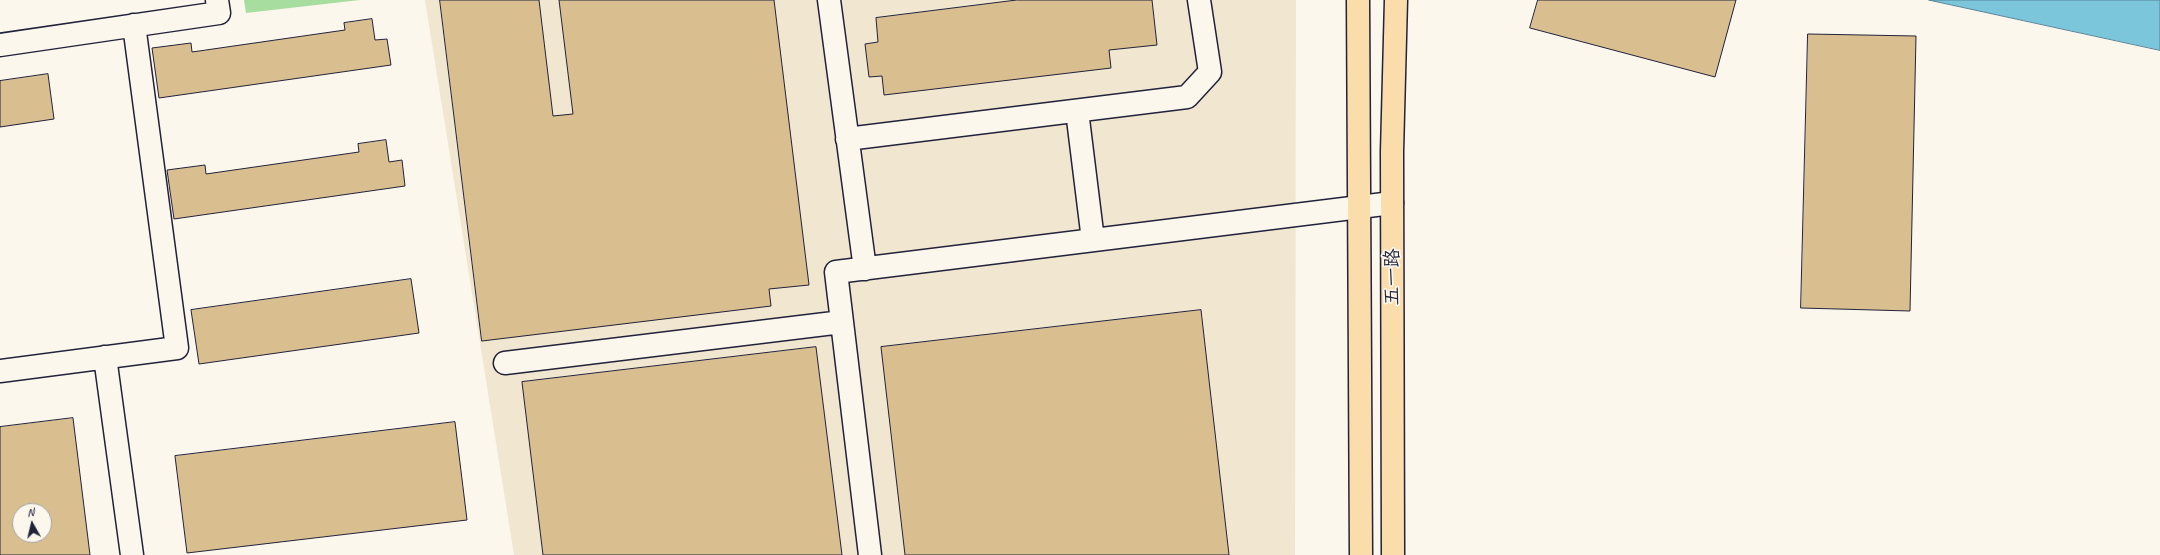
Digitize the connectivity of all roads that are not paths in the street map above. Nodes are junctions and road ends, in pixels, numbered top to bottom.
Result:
1 (217, 0) edge
2 (829, 0) edge
3 (1199, 0) edge
4 (1358, 0) edge
5 (1396, 0) edge
6 (134, 25) junction
7 (0, 45) edge
8 (1077, 111) junction
9 (847, 139) junction
10 (1392, 202) junction
11 (1360, 207) junction
12 (1093, 240) junction
13 (865, 268) junction
14 (842, 322) junction
15 (104, 357) junction
16 (505, 364) dead end
17 (0, 371) edge
18 (132, 555) edge
19 (870, 555) edge
20 (1361, 555) edge
21 (1393, 555) edge

1 - 6 lane
2 - 9 lane
3 - 8 lane
4 - 11 main road, 五一路
5 - 10 main road, 五一路
6 - 7 lane
6 - 15 lane
8 - 9 lane
8 - 12 lane
9 - 13 lane
10 - 11 lane
10 - 21 main road, 五一路
11 - 12 lane
11 - 20 main road, 五一路
12 - 13 lane
13 - 14 lane
14 - 16 lane
14 - 19 lane
15 - 17 lane
15 - 18 lane

